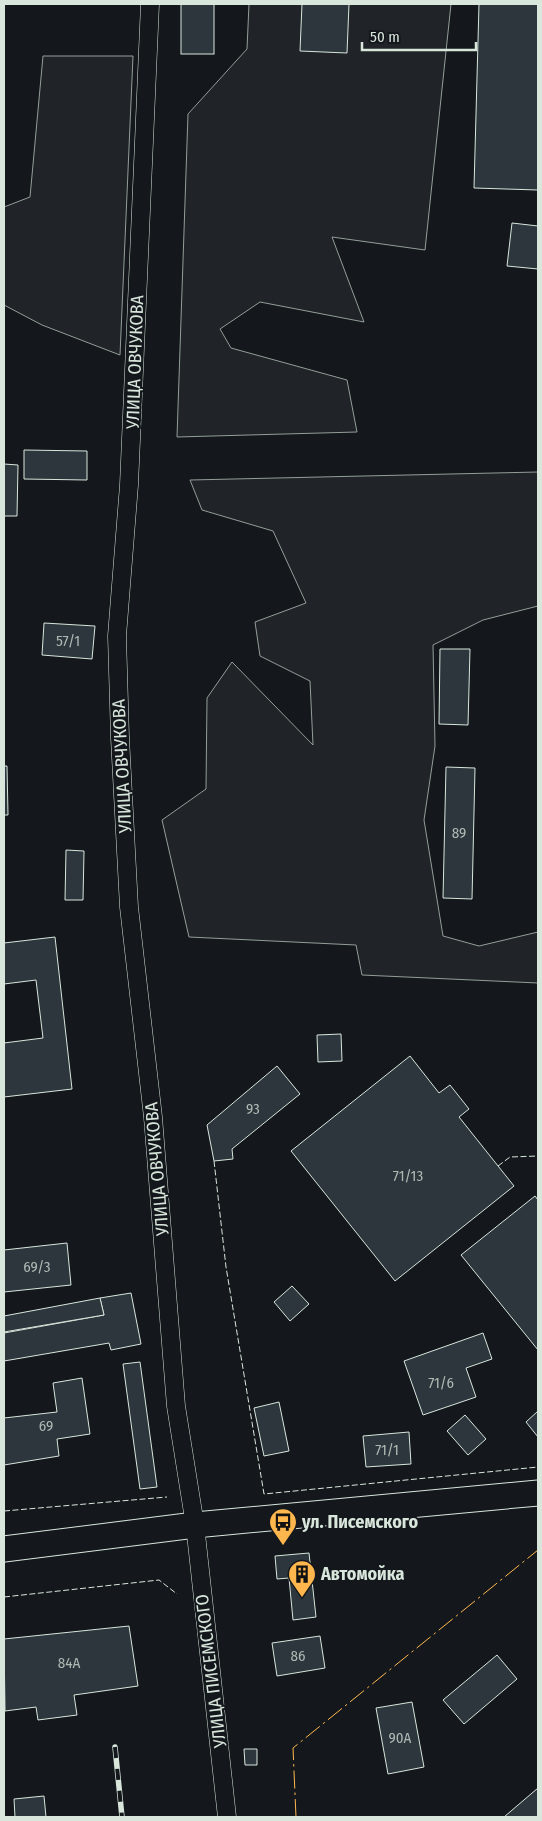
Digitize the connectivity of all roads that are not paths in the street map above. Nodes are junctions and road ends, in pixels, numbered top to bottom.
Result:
1 (150, 4) edge
2 (538, 1492) edge
3 (195, 1525) junction
4 (4, 1549) edge
5 (227, 1817) edge

1 - 3 street, УЛИЦА ОВЧУКОВА
2 - 3 highway
3 - 4 highway
3 - 5 street, УЛИЦА ПИСЕМСКОГО

